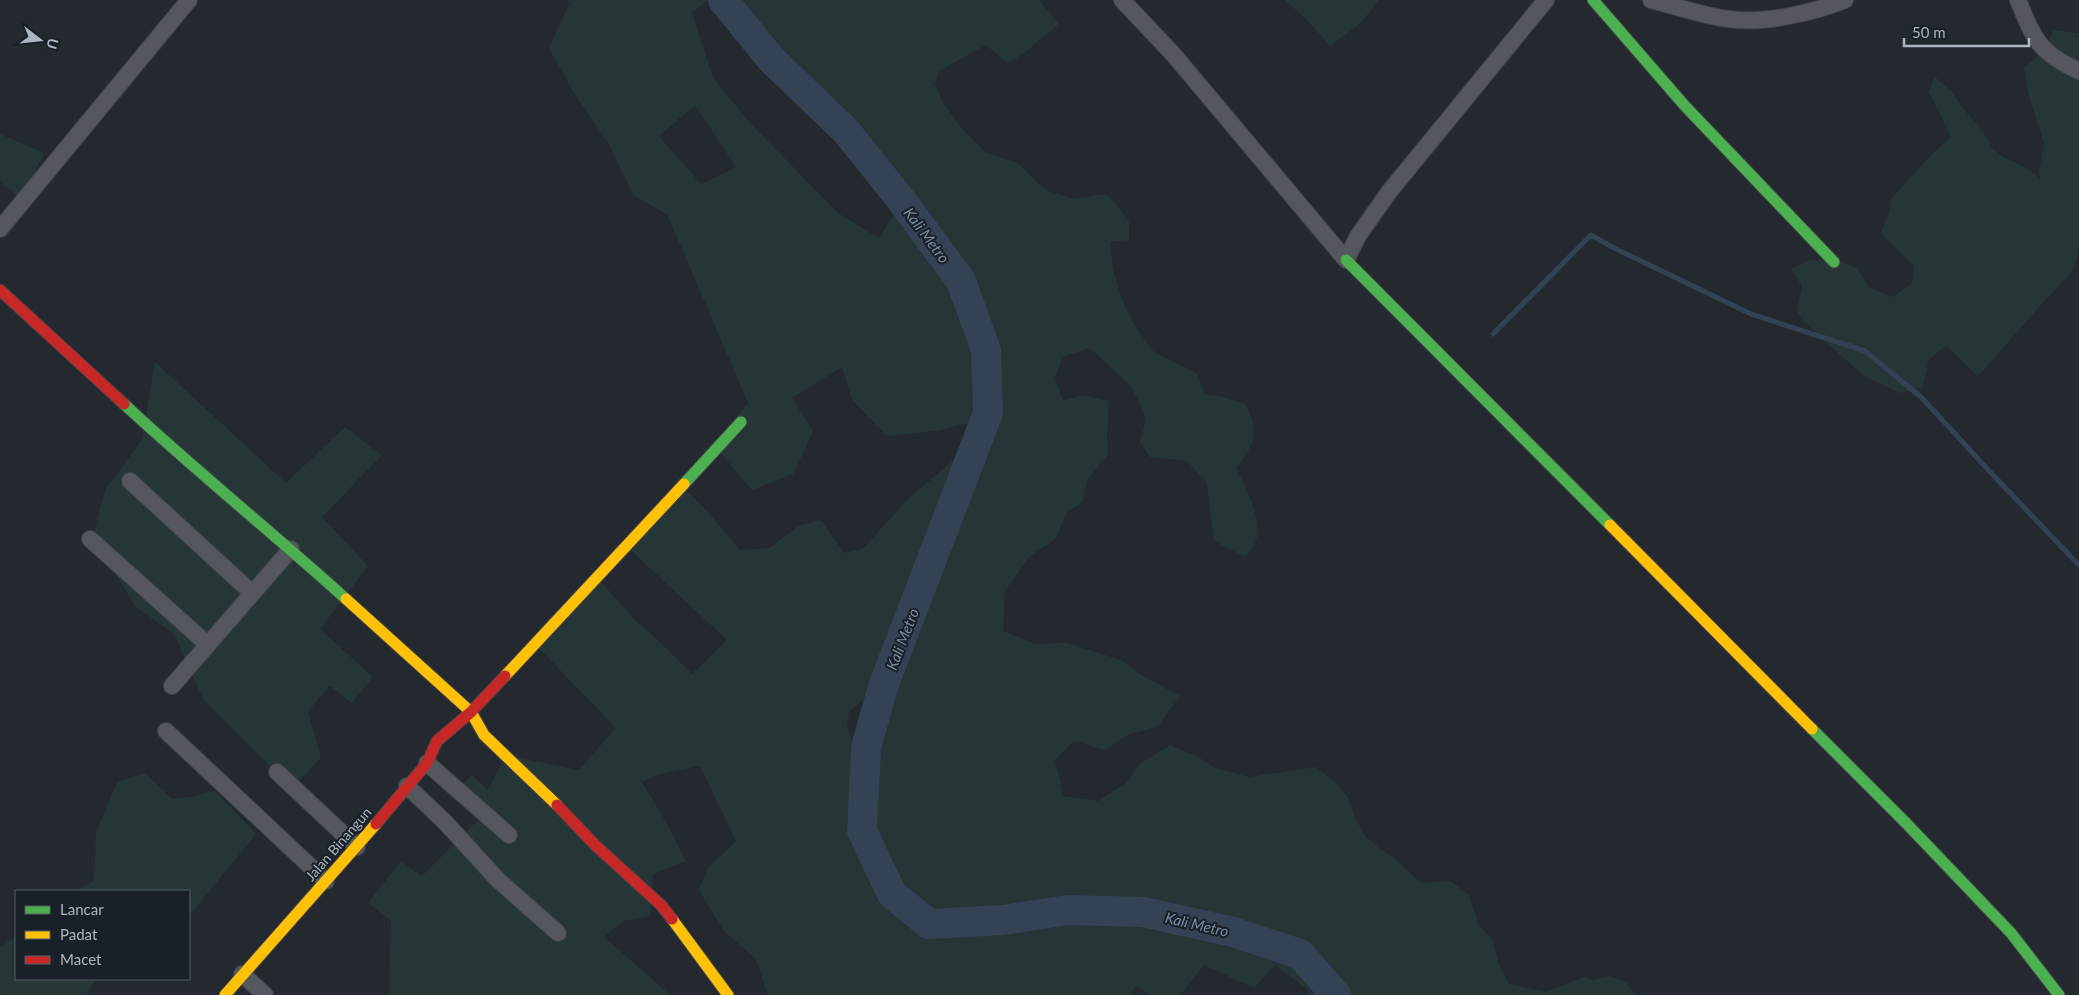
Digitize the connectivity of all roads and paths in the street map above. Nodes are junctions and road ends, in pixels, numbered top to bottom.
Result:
1 (189, 0) edge
2 (1122, 0) edge
3 (1546, 0) edge
4 (1593, 0) edge
5 (1651, 0) edge
6 (1845, 0) edge
7 (2018, 0) edge
8 (2079, 71) edge
9 (0, 228) edge
10 (1346, 260) junction
11 (1834, 262) dead end
12 (0, 290) edge
13 (741, 422) dead end
14 (130, 481) dead end
15 (90, 538) dead end
16 (291, 549) junction
17 (251, 592) junction
18 (207, 644) junction
19 (172, 686) dead end
20 (471, 712) junction
21 (166, 731) dead end
22 (427, 763) junction
23 (277, 772) dead end
24 (407, 786) junction
25 (509, 834) dead end
26 (357, 847) junction
27 (326, 881) junction
28 (558, 933) dead end
29 (242, 974) junction
30 (225, 995) edge
31 (265, 995) edge
32 (728, 995) edge
33 (2059, 995) edge

1 - 9 street
2 - 10 street
3 - 10 street
4 - 11 street
5 - 6 street
7 - 8 street
10 - 33 street
12 - 16 street
13 - 20 street, Jalan Binangun
14 - 17 street
15 - 18 street
16 - 17 street
16 - 20 street
17 - 18 street
18 - 19 street
20 - 22 street, Jalan Binangun
20 - 32 street
21 - 27 street
22 - 24 street, Jalan Binangun
22 - 25 street
23 - 26 street
24 - 26 street, Jalan Binangun
24 - 28 street
26 - 27 street, Jalan Binangun
27 - 29 street, Jalan Binangun
29 - 30 street, Jalan Binangun
29 - 31 street

